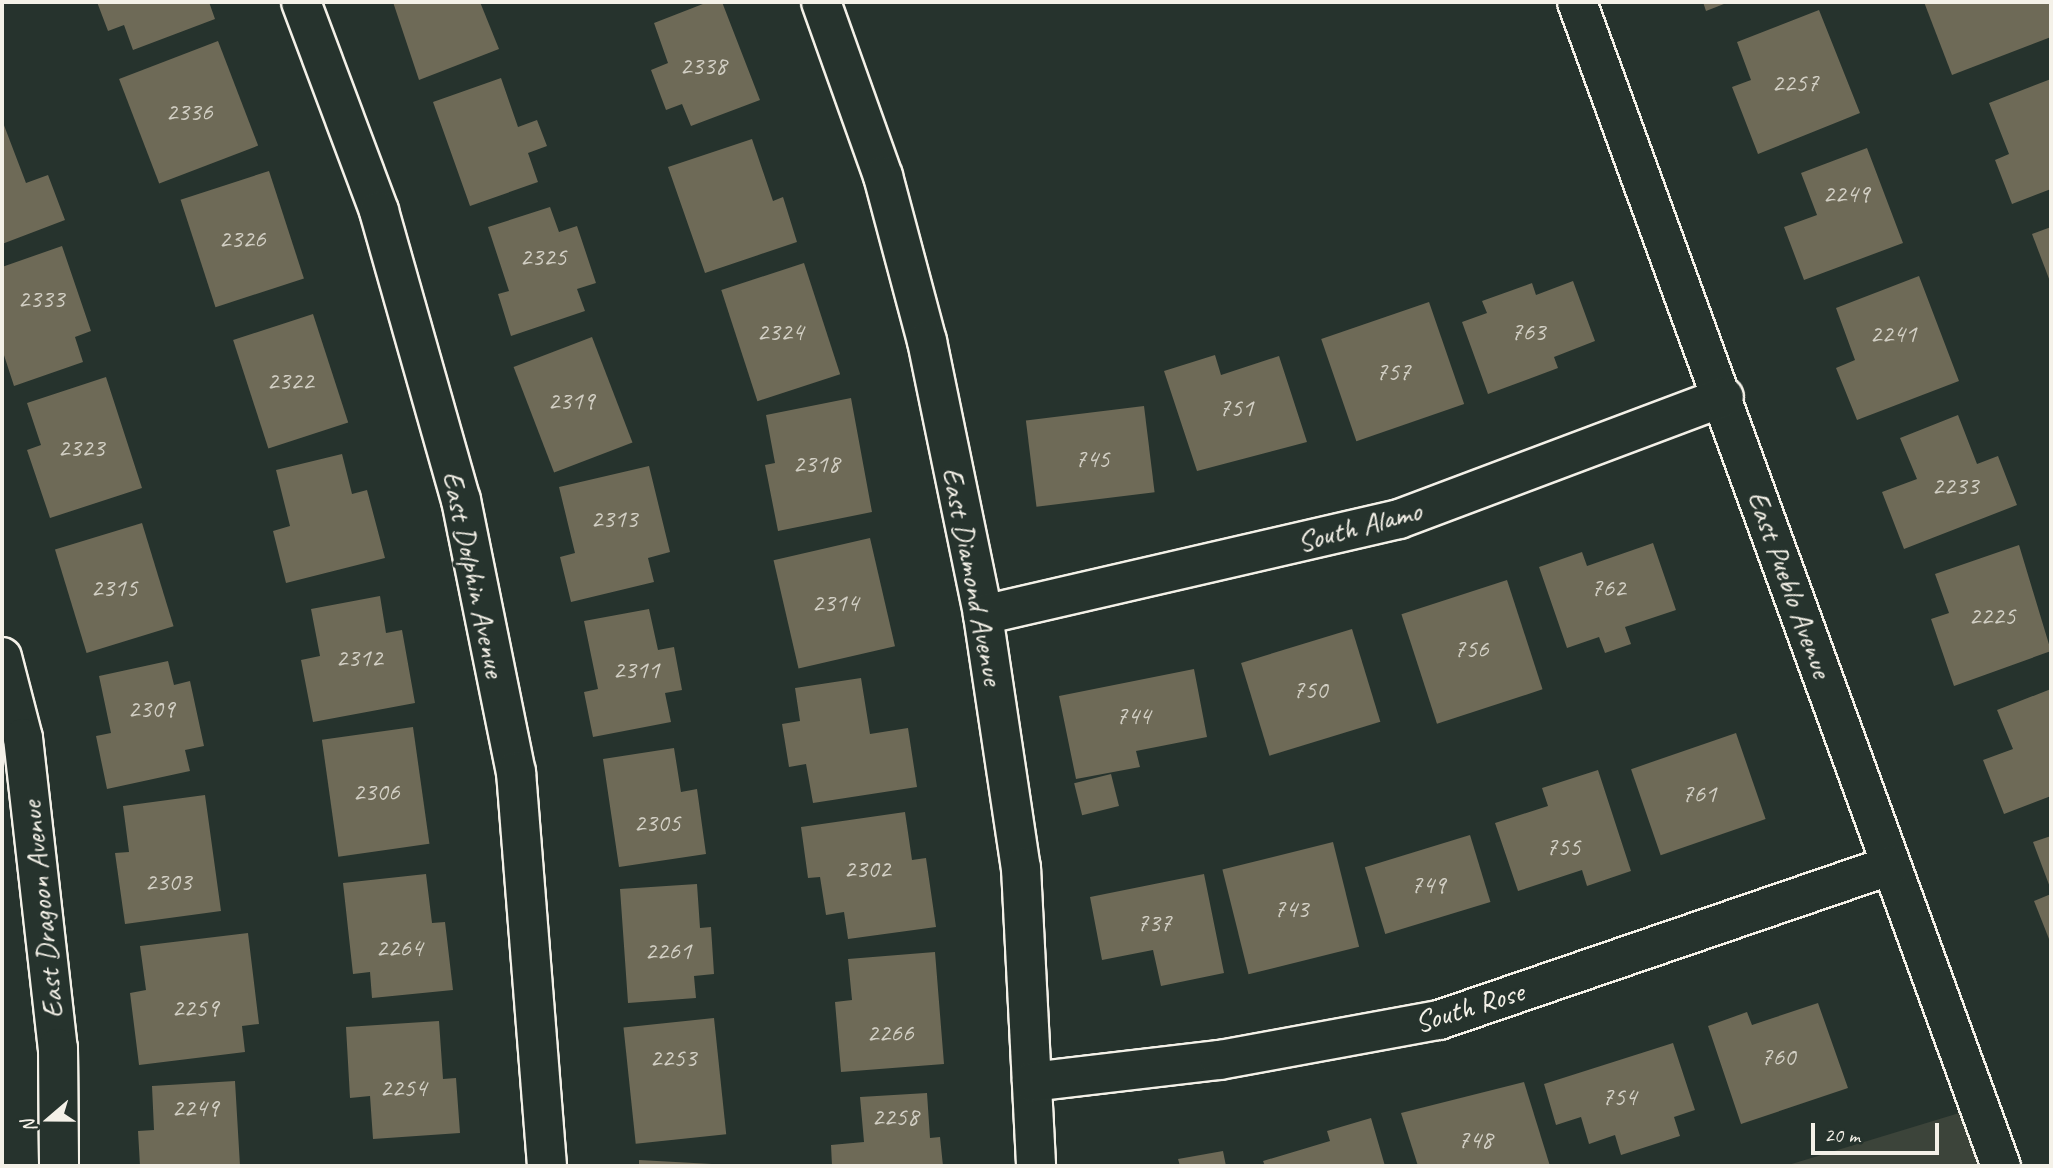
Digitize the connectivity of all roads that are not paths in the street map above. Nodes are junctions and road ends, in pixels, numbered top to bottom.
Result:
1 (301, 2) edge
2 (821, 2) edge
3 (1577, 2) edge
4 (1724, 397) junction
5 (983, 615) junction
6 (2, 657) edge
7 (1890, 866) junction
8 (1032, 1082) junction
9 (59, 1166) edge
10 (547, 1166) edge
11 (1035, 1166) edge
12 (2001, 1166) edge

1 - 10 street, East Dolphin Avenue
2 - 5 street, East Diamond Avenue
3 - 4 street, East Pueblo Avenue
4 - 5 street, South Alamo
4 - 7 street, East Pueblo Avenue
5 - 8 street, East Diamond Avenue
6 - 9 street, East Dragoon Avenue
7 - 8 street, South Rose
7 - 12 street, East Pueblo Avenue
8 - 11 street, East Diamond Avenue

